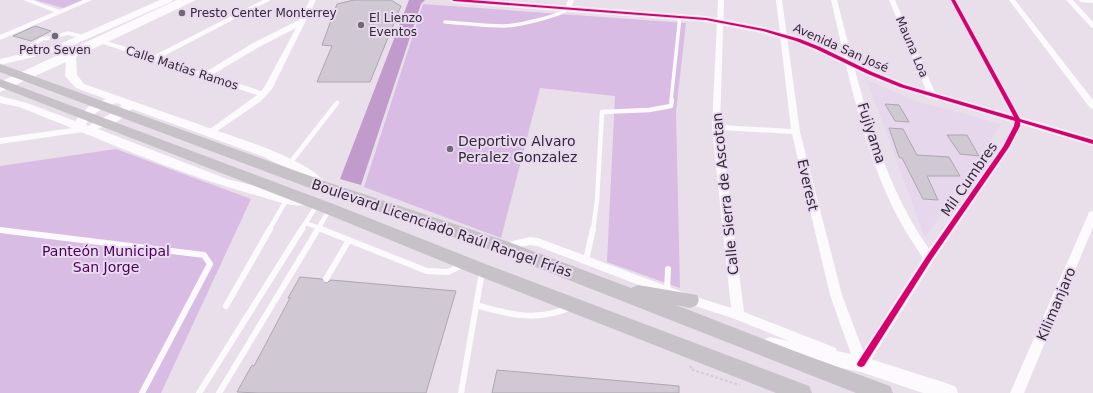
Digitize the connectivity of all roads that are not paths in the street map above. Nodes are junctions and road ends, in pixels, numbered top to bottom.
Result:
1 (26, 0) edge
2 (89, 0) edge
3 (169, 0) edge
4 (176, 0) edge
5 (181, 0) edge
6 (191, 0) edge
7 (268, 0) edge
8 (313, 0) edge
9 (454, 0) edge
10 (721, 0) edge
11 (779, 0) edge
12 (834, 0) edge
13 (892, 0) edge
14 (954, 0) edge
15 (1012, 0) edge
16 (1069, 0) edge
17 (1081, 0) edge
18 (471, 1) edge
19 (1093, 1) edge
20 (519, 2) edge
21 (569, 4) edge
22 (60, 12) junction
23 (680, 16) junction
24 (720, 20) junction
25 (303, 21) junction
26 (445, 22) dead end
27 (1093, 26) edge
28 (61, 35) dead end
29 (783, 35) junction
30 (84, 37) junction
31 (0, 38) edge
32 (48, 38) dead end
33 (101, 42) junction
34 (0, 52) edge
35 (21, 53) junction
36 (38, 53) junction
37 (65, 55) junction
38 (153, 59) junction
39 (0, 62) edge
40 (851, 64) junction
41 (0, 68) edge
42 (206, 75) junction
43 (0, 83) edge
44 (0, 89) edge
45 (263, 94) junction
46 (932, 95) junction
47 (0, 99) edge
48 (125, 102) junction
49 (337, 103) dead end
50 (1093, 106) edge
51 (1018, 120) junction
52 (716, 127) junction
53 (83, 128) junction
54 (796, 132) junction
55 (205, 136) junction
56 (0, 141) edge
57 (1093, 142) edge
58 (290, 164) junction
59 (321, 186) junction
60 (287, 200) junction
61 (319, 205) junction
62 (1093, 215) edge
63 (306, 223) junction
64 (318, 228) junction
65 (0, 230) edge
66 (349, 240) junction
67 (503, 247) junction
68 (929, 258) junction
69 (586, 260) junction
70 (465, 263) junction
71 (482, 270) junction
72 (668, 270) dead end
73 (326, 280) dead end
74 (608, 288) junction
75 (667, 292) junction
76 (690, 300) junction
77 (575, 305) junction
78 (226, 306) dead end
79 (476, 306) junction
80 (738, 315) junction
81 (737, 338) junction
82 (861, 364) junction
83 (142, 393) edge
84 (199, 393) edge
85 (219, 393) edge
86 (462, 393) edge
87 (801, 393) edge
88 (882, 393) edge
89 (949, 393) edge
90 (1017, 393) edge

1 - 22 street
2 - 22 street
3 - 30 main road
4 - 37 lane
5 - 37 lane
6 - 33 main road
7 - 38 street
8 - 25 street
9 - 18 main road, Avenida San José
10 - 24 street, Calle Sierra de Ascotan
11 - 29 street, Everest
12 - 40 street, Fujiyama
13 - 46 street, Mauna Loa
14 - 51 street
15 - 50 street
16 - 27 street
17 - 19 street
18 - 20 main road, Avenida San José
20 - 21 main road, Avenida San José
21 - 23 main road, Avenida San José
21 - 26 lane
22 - 31 street
23 - 24 main road, Avenida San José
23 - 69 lane
24 - 29 main road, Avenida San José
24 - 52 street, Calle Sierra de Ascotan
25 - 42 street
25 - 45 street
28 - 30 lane
29 - 40 main road, Avenida San José
29 - 54 street, Everest
30 - 36 main road
32 - 35 lane
33 - 37 main road
33 - 38 street, Calle Matías Ramos
34 - 35 main road
35 - 36 main road
36 - 37 main road
36 - 39 main road
37 - 43 lane
37 - 44 main road
37 - 48 main road
38 - 42 street, Calle Matías Ramos
40 - 46 main road, Avenida San José
40 - 68 street, Fujiyama
41 - 55 main road, Boulevard Licenciado Raúl Rangel Frías
42 - 45 street, Calle Matías Ramos
43 - 61 main road, Boulevard Licenciado Raúl Rangel Frías
45 - 55 street
46 - 51 main road, Avenida San José
47 - 53 main road
48 - 53 main road
48 - 53 main road
48 - 55 main road
49 - 58 lane
51 - 57 main road, Avenida San José
51 - 68 street, Mil Cumbres
52 - 54 street
52 - 80 street, Calle Sierra de Ascotan
53 - 56 street
53 - 60 main road
54 - 82 street, Everest
55 - 58 main road
55 - 59 main road, Boulevard Licenciado Raúl Rangel Frías
58 - 59 main road
59 - 67 main road, Boulevard Licenciado Raúl Rangel Frías
60 - 61 main road
60 - 78 lane
61 - 63 lane
61 - 64 lane
61 - 70 main road, Boulevard Licenciado Raúl Rangel Frías
62 - 90 street, Kilimanjaro
63 - 64 lane
63 - 84 lane
64 - 66 lane
64 - 85 lane
65 - 83 lane
66 - 70 lane
66 - 73 lane
67 - 69 street
67 - 74 main road, Boulevard Licenciado Raúl Rangel Frías
68 - 82 street, Mil Cumbres
69 - 75 street
70 - 71 main road, Boulevard Licenciado Raúl Rangel Frías
71 - 77 main road, Boulevard Licenciado Raúl Rangel Frías
71 - 79 lane
72 - 75 lane
74 - 76 main road
74 - 81 main road, Boulevard Licenciado Raúl Rangel Frías
75 - 76 street
76 - 80 street
77 - 79 lane
77 - 87 main road, Boulevard Licenciado Raúl Rangel Frías
79 - 86 lane
80 - 82 street
81 - 82 main road
81 - 88 main road, Boulevard Licenciado Raúl Rangel Frías
82 - 89 main road

